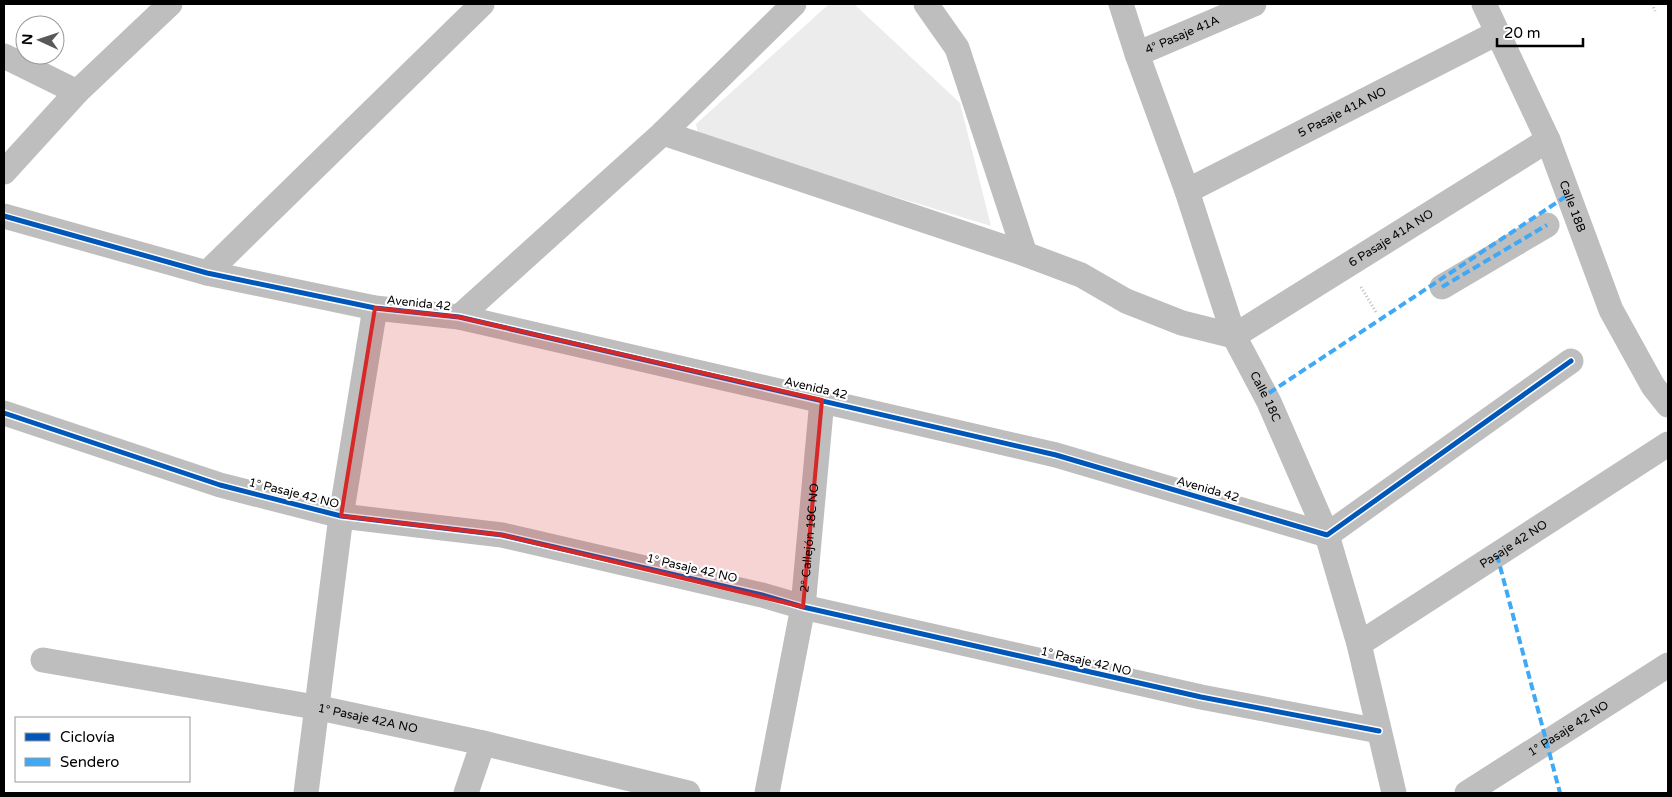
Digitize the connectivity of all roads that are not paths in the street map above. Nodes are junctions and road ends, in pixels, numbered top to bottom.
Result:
1 (170, 4) edge
2 (482, 4) edge
3 (794, 4) edge
4 (926, 4) edge
5 (1121, 4) edge
6 (1254, 4) edge
7 (1484, 4) edge
8 (1497, 33) junction
9 (1137, 54) junction
10 (4, 56) edge
11 (77, 92) junction
12 (663, 133) junction
13 (1548, 140) junction
14 (4, 172) edge
15 (1187, 191) junction
16 (4, 216) edge
17 (1547, 225) dead end
18 (1025, 254) junction
19 (207, 273) junction
20 (1442, 288) dead end
21 (376, 308) junction
22 (459, 317) junction
23 (1234, 336) junction
24 (1571, 361) dead end
25 (822, 400) junction
26 (1668, 405) edge
27 (4, 413) edge
28 (1668, 444) edge
29 (341, 516) junction
30 (1327, 535) junction
31 (803, 608) junction
32 (1359, 644) junction
33 (43, 660) dead end
34 (1668, 665) edge
35 (316, 707) junction
36 (1379, 731) junction
37 (483, 743) junction
38 (306, 793) edge
39 (466, 793) edge
40 (688, 793) edge
41 (766, 793) edge
42 (1394, 793) edge
43 (1468, 793) edge

1 - 11 street
2 - 19 street
3 - 12 street
4 - 18 street
5 - 9 street, Calle 18C
6 - 9 street, 4° Pasaje 41A
7 - 8 street, Calle 18B
8 - 13 street, Calle 18B
8 - 15 street, 5 Pasaje 41A NO
9 - 15 street, Calle 18C
10 - 11 street
11 - 14 street
12 - 18 street
12 - 22 street
13 - 23 street, 6 Pasaje 41A NO
13 - 26 street, Calle 18B
15 - 23 street, Calle 18C
16 - 19 street, Avenida 42
17 - 20 street
18 - 23 street
19 - 21 street, Avenida 42
21 - 22 street, Avenida 42
21 - 29 street
22 - 25 street, Avenida 42
23 - 30 street, Calle 18C
24 - 30 street
25 - 30 street, Avenida 42
25 - 31 street, 2° Callejón 18C NO
27 - 29 street, 1° Pasaje 42 NO
28 - 32 street, Pasaje 42 NO
29 - 31 street, 1° Pasaje 42 NO
29 - 35 street
30 - 32 street, Calle 18C
31 - 36 street, 1° Pasaje 42 NO
31 - 41 street, 2° Callejón 18C NO
32 - 36 street, Calle 18C
33 - 35 street, 1° Pasaje 42A NO
34 - 43 street, 1° Pasaje 42 NO
35 - 37 street, 1° Pasaje 42A NO
35 - 38 street
36 - 42 street, Calle 18C
37 - 39 street
37 - 40 street, 1° Pasaje 42A NO

